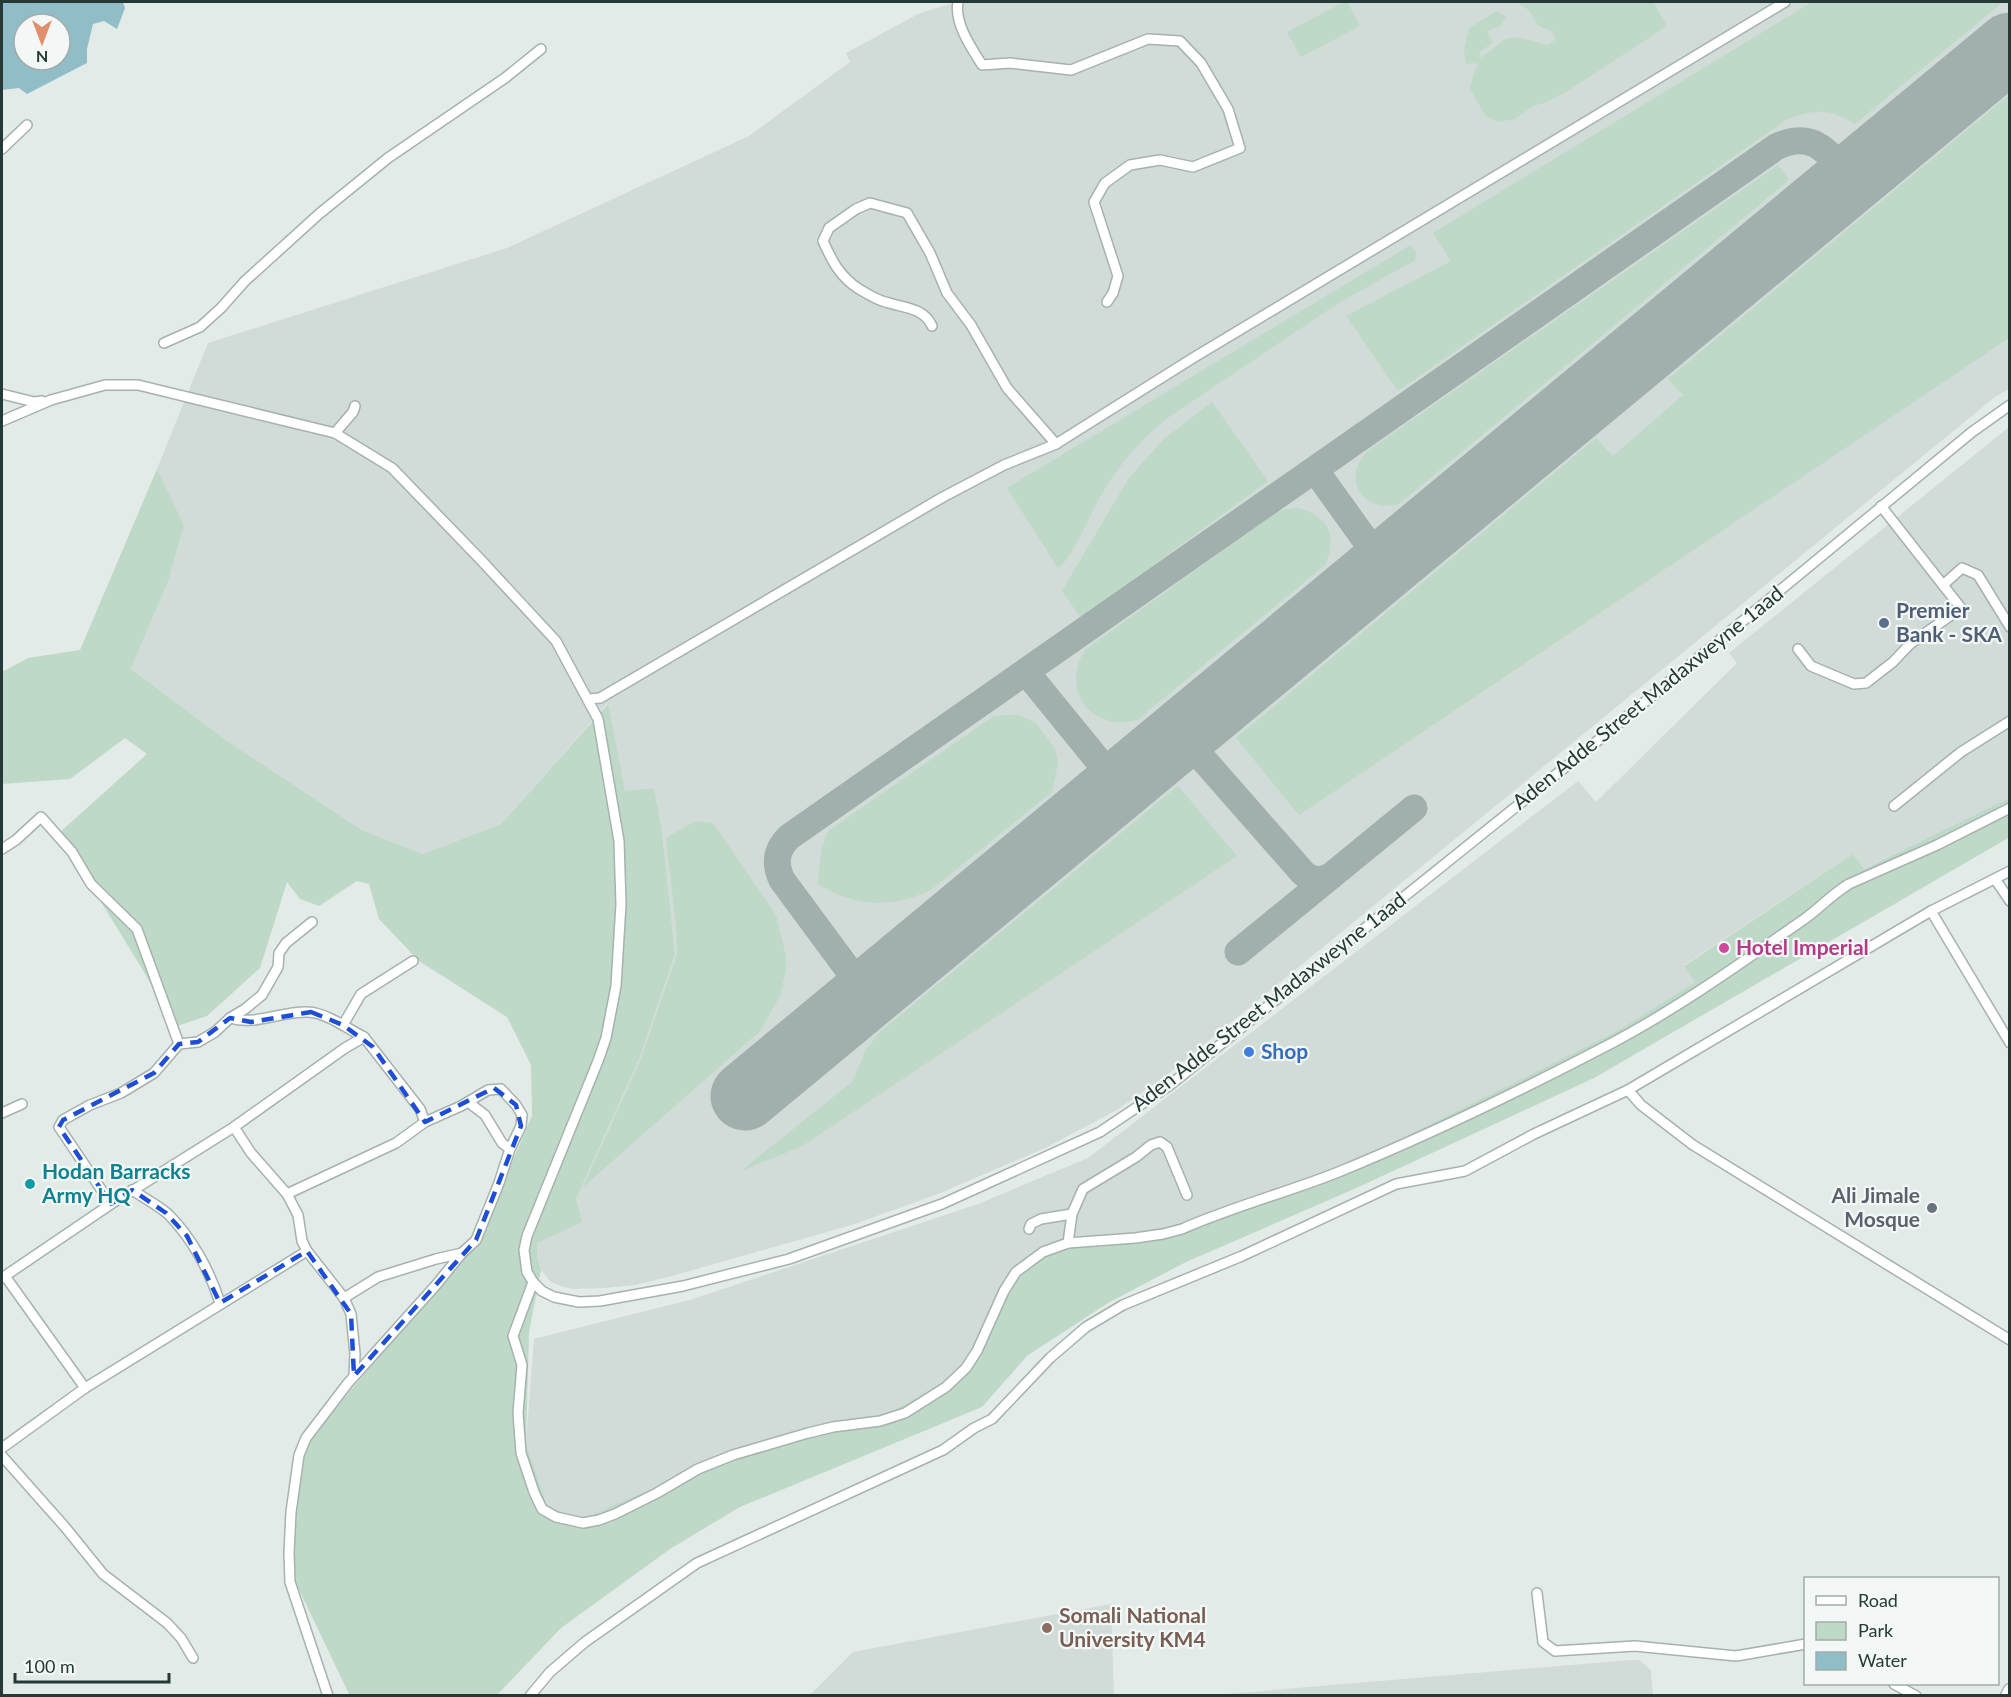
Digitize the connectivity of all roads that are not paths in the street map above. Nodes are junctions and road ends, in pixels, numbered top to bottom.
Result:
1 (958, 2) edge
2 (1785, 2) edge
3 (541, 49) dead end
4 (27, 125) dead end
5 (2, 149) edge
6 (1107, 302) dead end
7 (932, 326) dead end
8 (164, 343) dead end
9 (2, 393) edge
10 (51, 400) junction
11 (2010, 405) edge
12 (355, 406) dead end
13 (2, 421) edge
14 (335, 433) junction
15 (1056, 444) junction
16 (1881, 506) junction
17 (1943, 585) junction
18 (2010, 627) edge
19 (1798, 649) dead end
20 (588, 699) junction
21 (2010, 721) edge
22 (1894, 806) dead end
23 (2010, 808) edge
24 (2, 849) edge
25 (2010, 870) edge
26 (1995, 879) junction
27 (2010, 901) edge
28 (1930, 911) junction
29 (312, 922) dead end
30 (413, 962) dead end
31 (230, 1018) junction
32 (342, 1025) junction
33 (364, 1037) junction
34 (2010, 1043) edge
35 (179, 1044) junction
36 (1628, 1090) junction
37 (468, 1102) junction
38 (22, 1104) dead end
39 (2, 1113) edge
40 (425, 1122) junction
41 (234, 1126) junction
42 (510, 1149) junction
43 (132, 1190) junction
44 (286, 1194) junction
45 (1187, 1195) dead end
46 (111, 1204) junction
47 (1072, 1214) junction
48 (1029, 1229) dead end
49 (1068, 1243) junction
50 (307, 1251) junction
51 (462, 1253) junction
52 (3, 1277) edge
53 (533, 1282) junction
54 (344, 1298) junction
55 (220, 1303) junction
56 (2010, 1340) edge
57 (354, 1376) junction
58 (85, 1388) junction
59 (2, 1448) edge
60 (2, 1456) edge
61 (1537, 1593) dead end
62 (1804, 1644) edge
63 (193, 1658) dead end
64 (1898, 1685) edge
65 (2010, 1690) edge
66 (328, 1695) edge
67 (530, 1695) edge
68 (1916, 1695) edge
69 (2007, 1695) edge

1 - 6 street
2 - 15 street
3 - 8 street
4 - 5 street
7 - 15 street
9 - 10 street
10 - 13 street
10 - 14 street
11 - 16 street, Aden Adde Street Madaxweyne 1aad
12 - 14 street
14 - 20 street
15 - 20 street
16 - 17 street
16 - 53 street, Aden Adde Street Madaxweyne 1aad
17 - 18 street
17 - 19 street
20 - 53 street
21 - 22 street
23 - 49 street
24 - 35 street
25 - 26 street
26 - 27 street
26 - 28 street
28 - 34 street
28 - 36 street
29 - 31 street
30 - 32 street
31 - 32 street
31 - 35 street
32 - 33 street
33 - 40 street
33 - 41 street
35 - 46 street
36 - 56 street
36 - 67 street
37 - 40 street
37 - 42 street
37 - 42 street
38 - 39 street
40 - 44 street
41 - 43 street
41 - 44 street
42 - 51 street
43 - 46 street
43 - 55 street
44 - 50 street
45 - 47 street
46 - 52 street
47 - 48 street
47 - 49 street
49 - 53 street
50 - 54 street
50 - 55 street
51 - 54 street
51 - 57 street
52 - 58 street
54 - 57 street
55 - 58 street
57 - 66 street
58 - 59 street
60 - 63 street
61 - 62 street
64 - 68 street
65 - 69 main road

